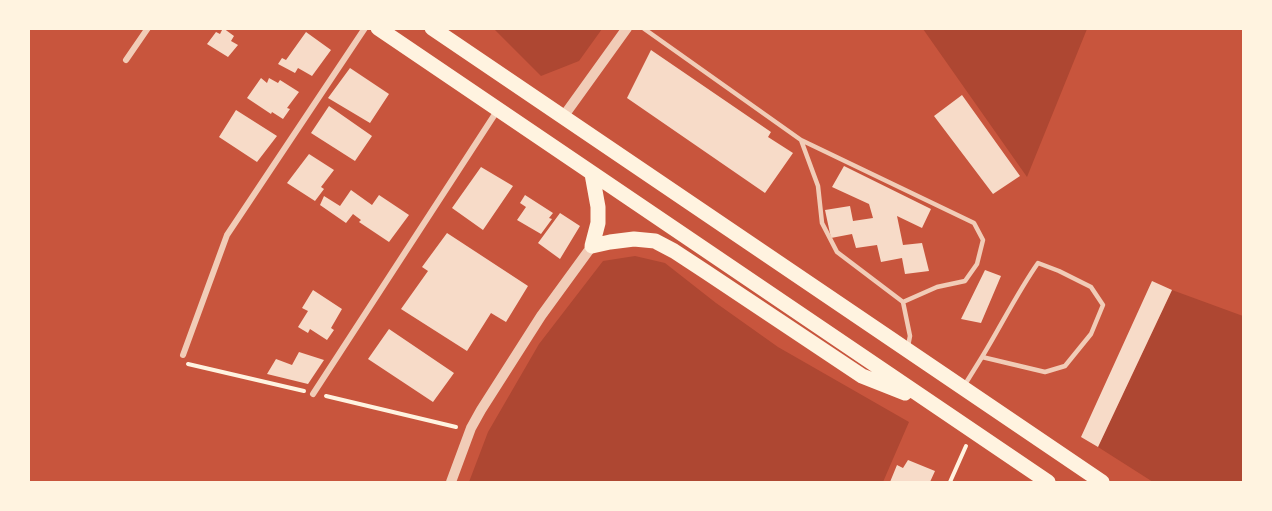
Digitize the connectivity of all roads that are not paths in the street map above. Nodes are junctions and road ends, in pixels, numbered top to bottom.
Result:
1 (148, 28) edge
2 (365, 28) edge
3 (378, 28) edge
4 (432, 28) edge
5 (627, 28) edge
6 (643, 28) edge
7 (126, 60) dead end
8 (498, 110) junction
9 (563, 117) junction
10 (801, 140) junction
11 (592, 174) junction
12 (592, 246) junction
13 (903, 302) junction
14 (907, 351) junction
15 (183, 355) dead end
16 (982, 357) junction
17 (963, 388) junction
18 (313, 394) dead end
19 (930, 403) junction
20 (451, 483) edge
21 (1048, 483) edge
22 (1102, 483) edge

1 - 7 street
2 - 15 street
3 - 8 main road
4 - 9 main road
5 - 9 street
6 - 10 lane
8 - 11 main road
8 - 18 street
9 - 14 main road
10 - 13 lane
10 - 13 lane
11 - 12 main road
11 - 19 main road
12 - 19 main road
12 - 20 street
13 - 14 lane
14 - 17 main road
16 - 16 lane
16 - 17 lane
17 - 22 main road
19 - 21 main road

